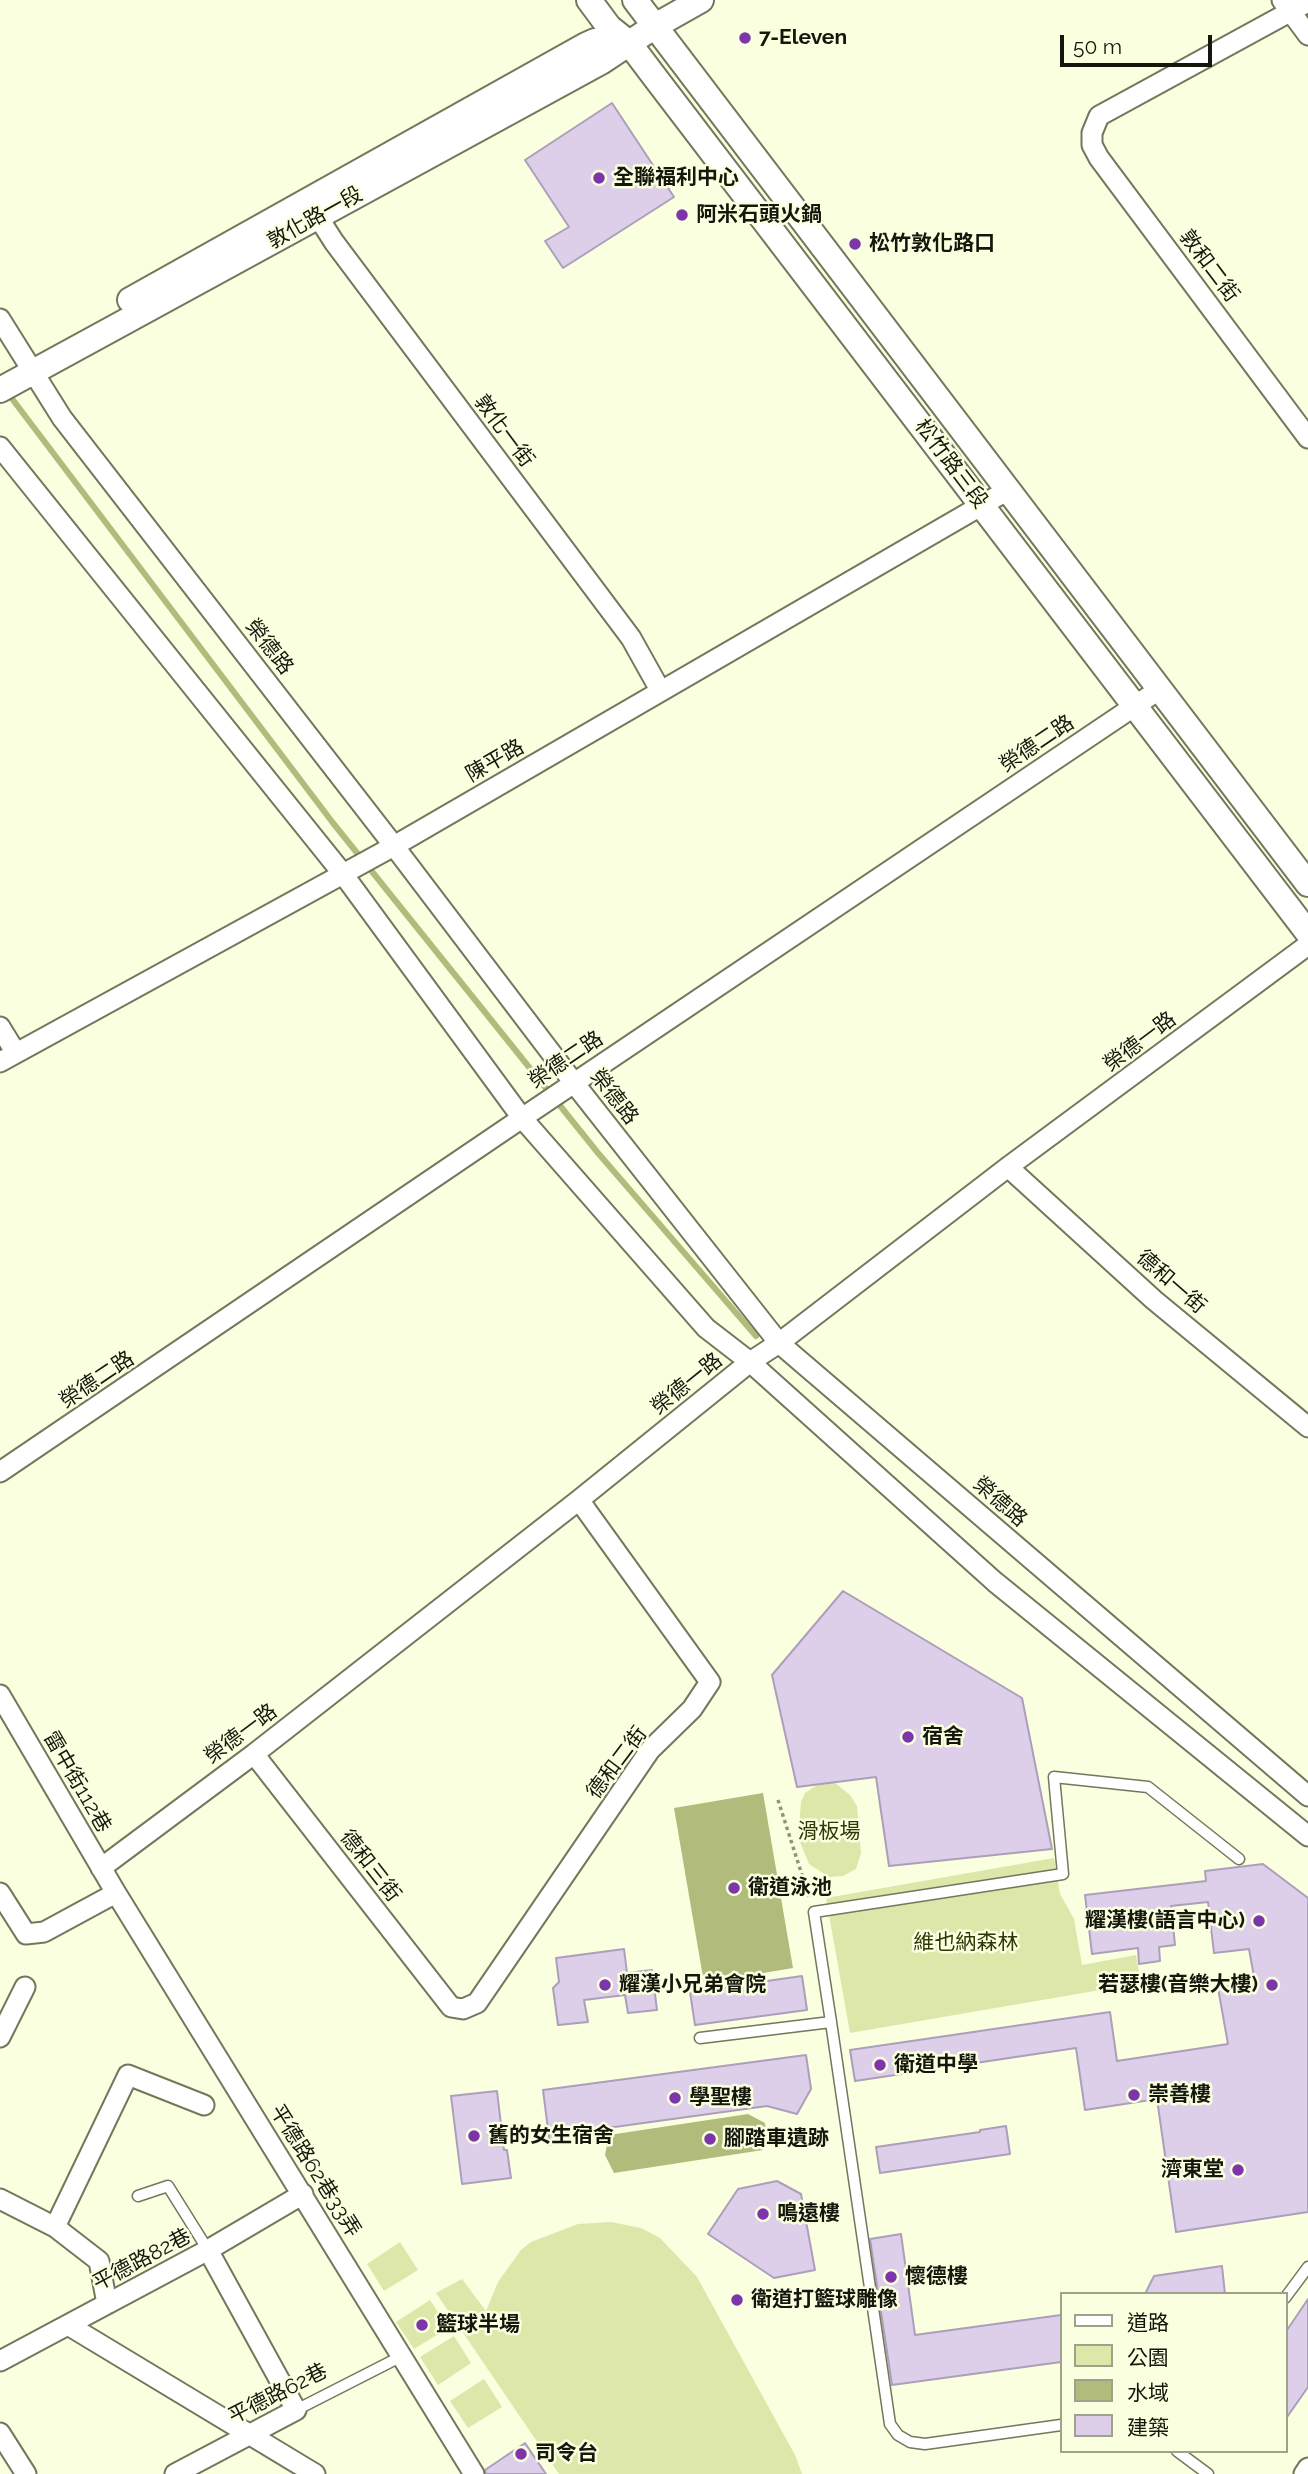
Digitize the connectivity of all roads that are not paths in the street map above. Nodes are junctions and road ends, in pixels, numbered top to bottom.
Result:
1 (589, 0) edge
2 (635, 0) edge
3 (701, 0) edge
4 (1294, 5) edge
5 (655, 26) junction
6 (1308, 34) edge
7 (629, 43) junction
8 (312, 209) junction
9 (0, 319) edge
10 (29, 365) junction
11 (0, 370) edge
12 (0, 390) edge
13 (1308, 438) edge
14 (0, 447) edge
15 (1008, 490) junction
16 (982, 506) junction
17 (1160, 689) junction
18 (660, 690) junction
19 (1135, 706) junction
20 (394, 846) junction
21 (343, 874) junction
22 (1308, 884) edge
23 (1308, 933) edge
24 (1308, 944) edge
25 (0, 1027) edge
26 (8, 1057) edge
27 (574, 1083) junction
28 (522, 1118) junction
29 (1008, 1167) junction
30 (779, 1343) junction
31 (750, 1362) junction
32 (1308, 1427) edge
33 (0, 1472) edge
34 (579, 1500) junction
35 (0, 1695) edge
36 (254, 1754) junction
37 (1308, 1796) edge
38 (1308, 1836) edge
39 (1239, 1859) dead end
40 (101, 1868) junction
41 (116, 1892) junction
42 (0, 1893) edge
43 (25, 1987) dead end
44 (451, 2007) joint
45 (831, 2022) junction
46 (0, 2037) edge
47 (700, 2038) dead end
48 (204, 2105) dead end
49 (303, 2194) junction
50 (138, 2196) dead end
51 (0, 2199) edge
52 (55, 2227) junction
53 (208, 2250) junction
54 (1308, 2267) edge
55 (1287, 2295) edge
56 (107, 2304) junction
57 (68, 2325) junction
58 (402, 2356) junction
59 (0, 2361) edge
60 (296, 2410) junction
61 (1060, 2425) edge
62 (0, 2434) edge
63 (249, 2434) junction
64 (1180, 2453) edge
65 (1308, 2468) edge
66 (26, 2474) edge
67 (175, 2474) edge
68 (315, 2474) edge
69 (474, 2474) edge
70 (1208, 2474) edge
71 (1304, 2474) edge

1 - 7 street, 松竹路三段
2 - 5 street, 松竹路三段
3 - 5 street
4 - 6 street
4 - 13 street, 敦和二街
5 - 7 street
5 - 15 street, 松竹路三段
7 - 8 street, 敦化路一段
7 - 16 street, 松竹路三段
8 - 10 street, 敦化路一段
8 - 18 street, 敦化一街
9 - 10 street, 榮德路
10 - 11 street, 敦化路一段
10 - 12 street, 敦化路一段
10 - 20 street, 榮德路
14 - 21 street
15 - 16 street, 陳平路
15 - 17 street, 松竹路三段
16 - 18 street, 陳平路
16 - 19 street, 松竹路三段
17 - 19 street, 榮德二路
17 - 22 street, 松竹路三段
18 - 20 street, 陳平路
19 - 23 street, 松竹路三段
19 - 27 street, 榮德二路
20 - 21 street, 陳平路
20 - 27 street, 榮德路
21 - 26 street, 陳平路
21 - 28 street
24 - 29 street, 榮德一路
25 - 26 street
27 - 28 street, 榮德二路
27 - 30 street, 榮德路
28 - 31 street
28 - 33 street, 榮德二路
29 - 30 street, 榮德一路
29 - 32 street, 德和一街
30 - 31 street, 榮德一路
30 - 37 street, 榮德路
31 - 34 street, 榮德一路
31 - 38 street
34 - 36 street, 榮德一路
34 - 44 street, 德和二街
35 - 40 street, 雷中街112巷
36 - 40 street, 榮德一路
36 - 44 street, 德和三街
39 - 45 lane
40 - 41 street, 雷中街112巷
41 - 42 street
41 - 49 street, 平德路62巷33弄
43 - 46 street
45 - 47 lane
45 - 61 lane
48 - 52 street
49 - 53 street, 平德路82巷
49 - 58 street, 平德路62巷33弄
50 - 53 lane
51 - 52 street
52 - 56 street
53 - 56 street, 平德路82巷
53 - 60 street
54 - 55 lane
56 - 57 street, 平德路82巷
57 - 59 street, 平德路82巷
57 - 63 street
58 - 60 lane, 平德路62巷
58 - 69 street, 平德路62巷33弄
60 - 63 street, 平德路62巷
62 - 66 street
63 - 67 street, 平德路62巷
63 - 68 street
64 - 70 lane
65 - 71 street

